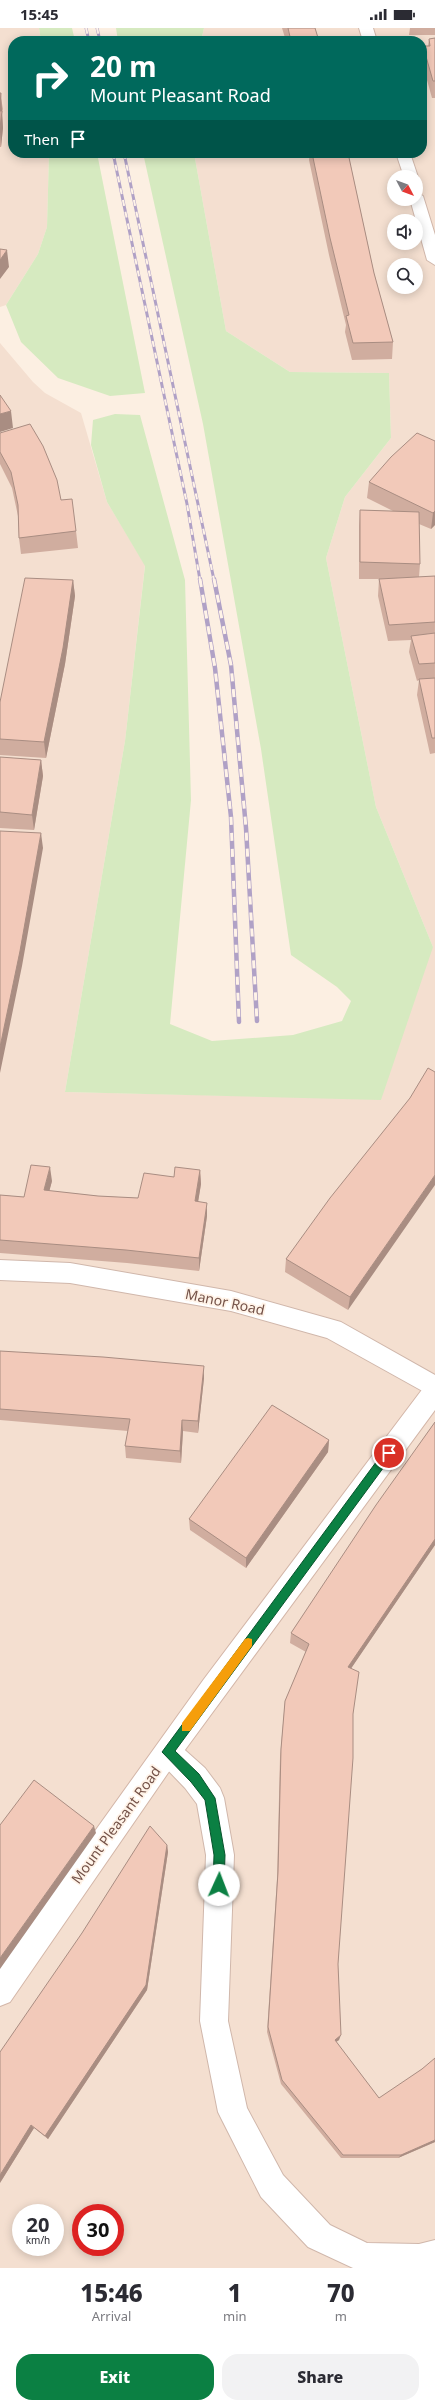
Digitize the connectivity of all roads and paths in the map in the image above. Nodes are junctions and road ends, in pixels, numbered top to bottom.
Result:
1 (404, 158) edge
2 (408, 170) edge
3 (419, 206) edge
4 (435, 260) edge
5 (0, 1270) edge
6 (435, 1387) edge
7 (435, 1391) edge
8 (168, 1752) junction
9 (0, 1992) edge
10 (435, 2255) edge

1 - 2 street
3 - 4 street
5 - 6 street, Manor Road
7 - 8 street, Mount Pleasant Road
8 - 9 street, Mount Pleasant Road
8 - 10 street

